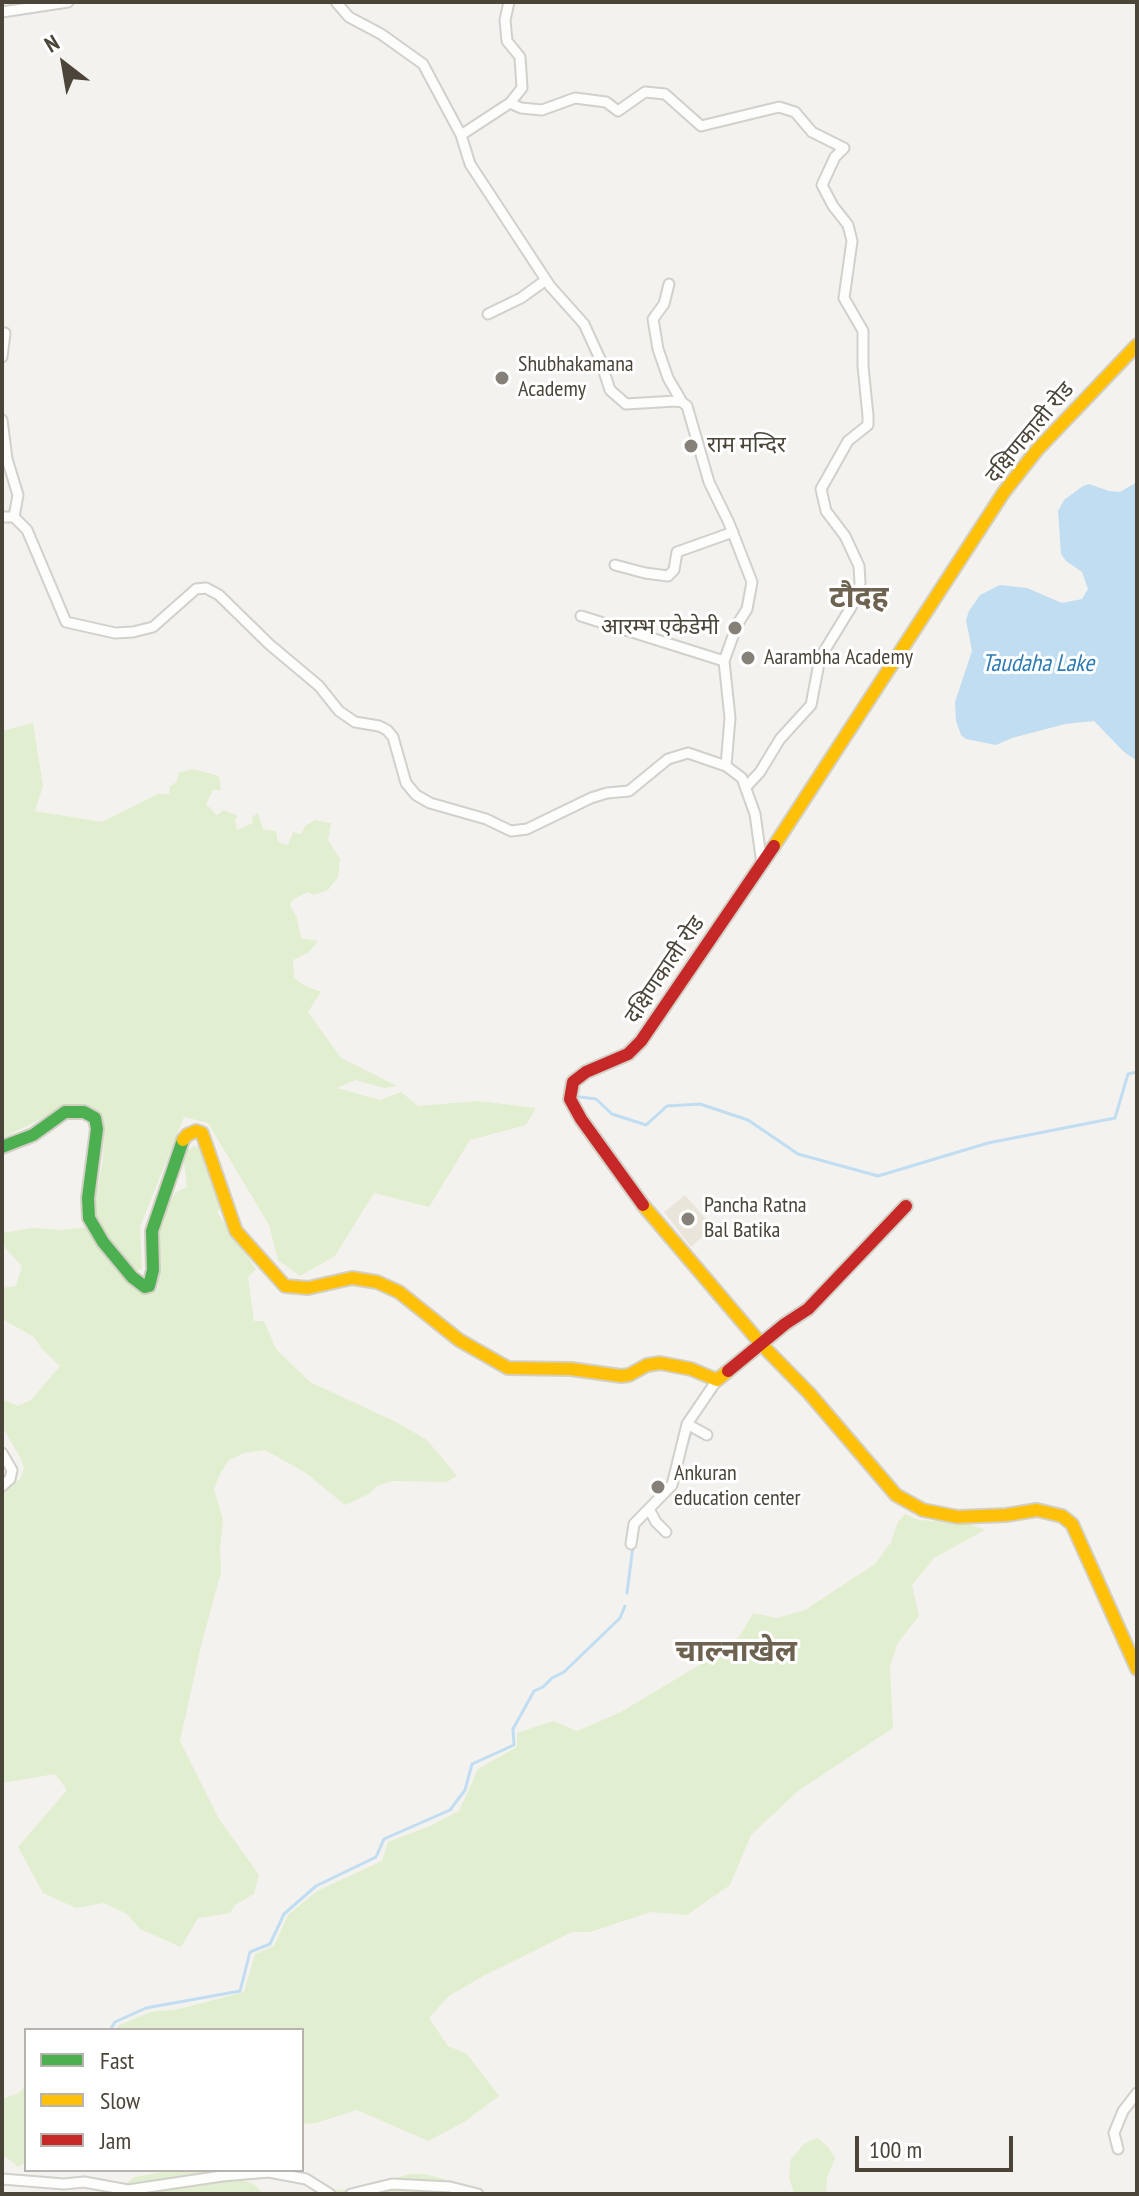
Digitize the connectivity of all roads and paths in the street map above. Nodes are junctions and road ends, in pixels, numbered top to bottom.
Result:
1 (68, 2) edge
2 (336, 2) edge
3 (509, 2) edge
4 (2, 12) edge
5 (510, 103) junction
6 (461, 135) junction
7 (546, 280) junction
8 (669, 284) dead end
9 (488, 314) dead end
10 (5, 333) dead end
11 (1137, 345) edge
12 (2, 357) edge
13 (682, 402) junction
14 (2, 420) edge
15 (2, 517) edge
16 (14, 517) junction
17 (733, 532) junction
18 (615, 565) dead end
19 (581, 616) dead end
20 (724, 661) junction
21 (726, 766) junction
22 (746, 787) junction
23 (762, 864) junction
24 (2, 1147) edge
25 (906, 1206) dead end
26 (762, 1345) junction
27 (717, 1380) junction
28 (687, 1424) junction
29 (703, 1433) dead end
30 (2, 1453) edge
31 (2, 1486) edge
32 (650, 1513) junction
33 (666, 1532) dead end
34 (631, 1544) dead end
35 (1137, 1669) edge
36 (1137, 2093) edge
37 (1118, 2149) dead end
38 (2, 2179) edge
39 (330, 2194) edge
40 (351, 2194) edge
41 (478, 2194) edge

1 - 4 street
2 - 6 street
3 - 5 street
5 - 6 street
5 - 22 street
6 - 7 street
7 - 9 street
7 - 13 street
8 - 13 street
10 - 12 street
11 - 23 main road, दक्षिणकाली रोड
13 - 17 street
14 - 16 street
15 - 16 street
16 - 21 street
17 - 18 street
17 - 20 street
19 - 20 street
20 - 21 street
21 - 22 street
22 - 23 street
23 - 26 main road, दक्षिणकाली रोड
24 - 27 main road
25 - 26 main road
26 - 27 main road
26 - 35 main road, दक्षिणकाली रोड
27 - 28 street
28 - 29 street
28 - 32 street
30 - 31 street
32 - 33 street
32 - 34 street
36 - 37 street
38 - 39 street
40 - 41 street

